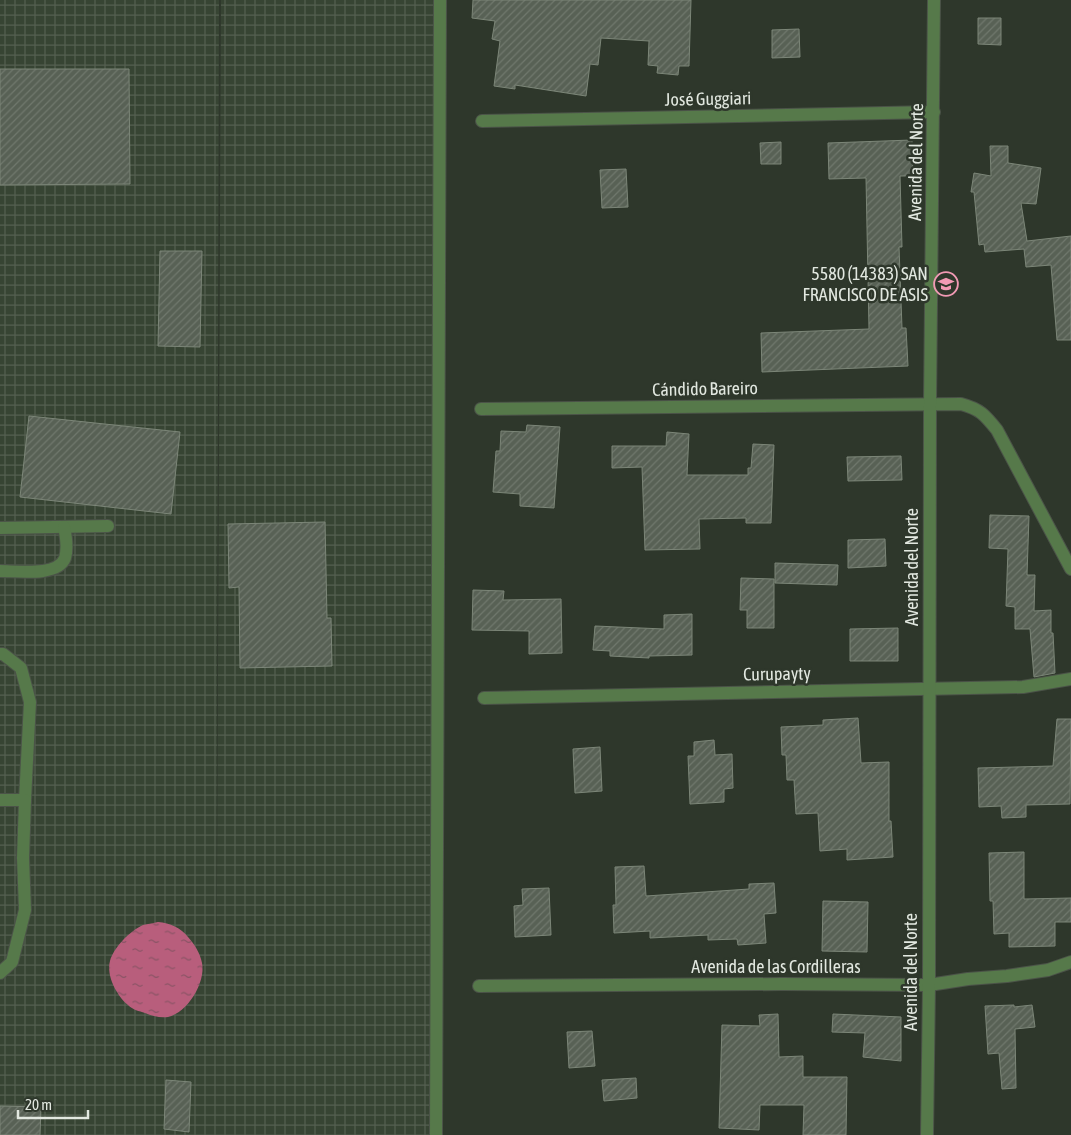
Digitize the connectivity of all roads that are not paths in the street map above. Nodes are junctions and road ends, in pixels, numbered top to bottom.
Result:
1 (440, 0) edge
2 (934, 0) edge
3 (934, 112) junction
4 (482, 121) dead end
5 (930, 404) junction
6 (481, 409) dead end
7 (108, 526) dead end
8 (64, 527) junction
9 (0, 528) edge
10 (1071, 569) edge
11 (0, 571) edge
12 (0, 654) edge
13 (1071, 678) edge
14 (930, 688) junction
15 (484, 698) dead end
16 (0, 800) edge
17 (25, 800) junction
18 (1071, 962) edge
19 (0, 973) edge
20 (929, 985) junction
21 (479, 986) dead end
22 (436, 1135) edge
23 (927, 1135) edge

1 - 22 street
2 - 3 street, Avenida del Norte
3 - 4 street, José Guggiari
3 - 5 street, Avenida del Norte
5 - 6 street, Cándido Bareiro
5 - 10 street, Cándido Bareiro
5 - 14 street, Avenida del Norte
7 - 8 street
8 - 9 street
8 - 11 street
12 - 17 street
13 - 14 street, Curupayty
14 - 15 street, Curupayty
14 - 20 street, Avenida del Norte
16 - 17 street
17 - 19 street
18 - 20 street, Avenida de las Cordilleras
20 - 21 street, Avenida de las Cordilleras
20 - 23 street, Avenida del Norte

